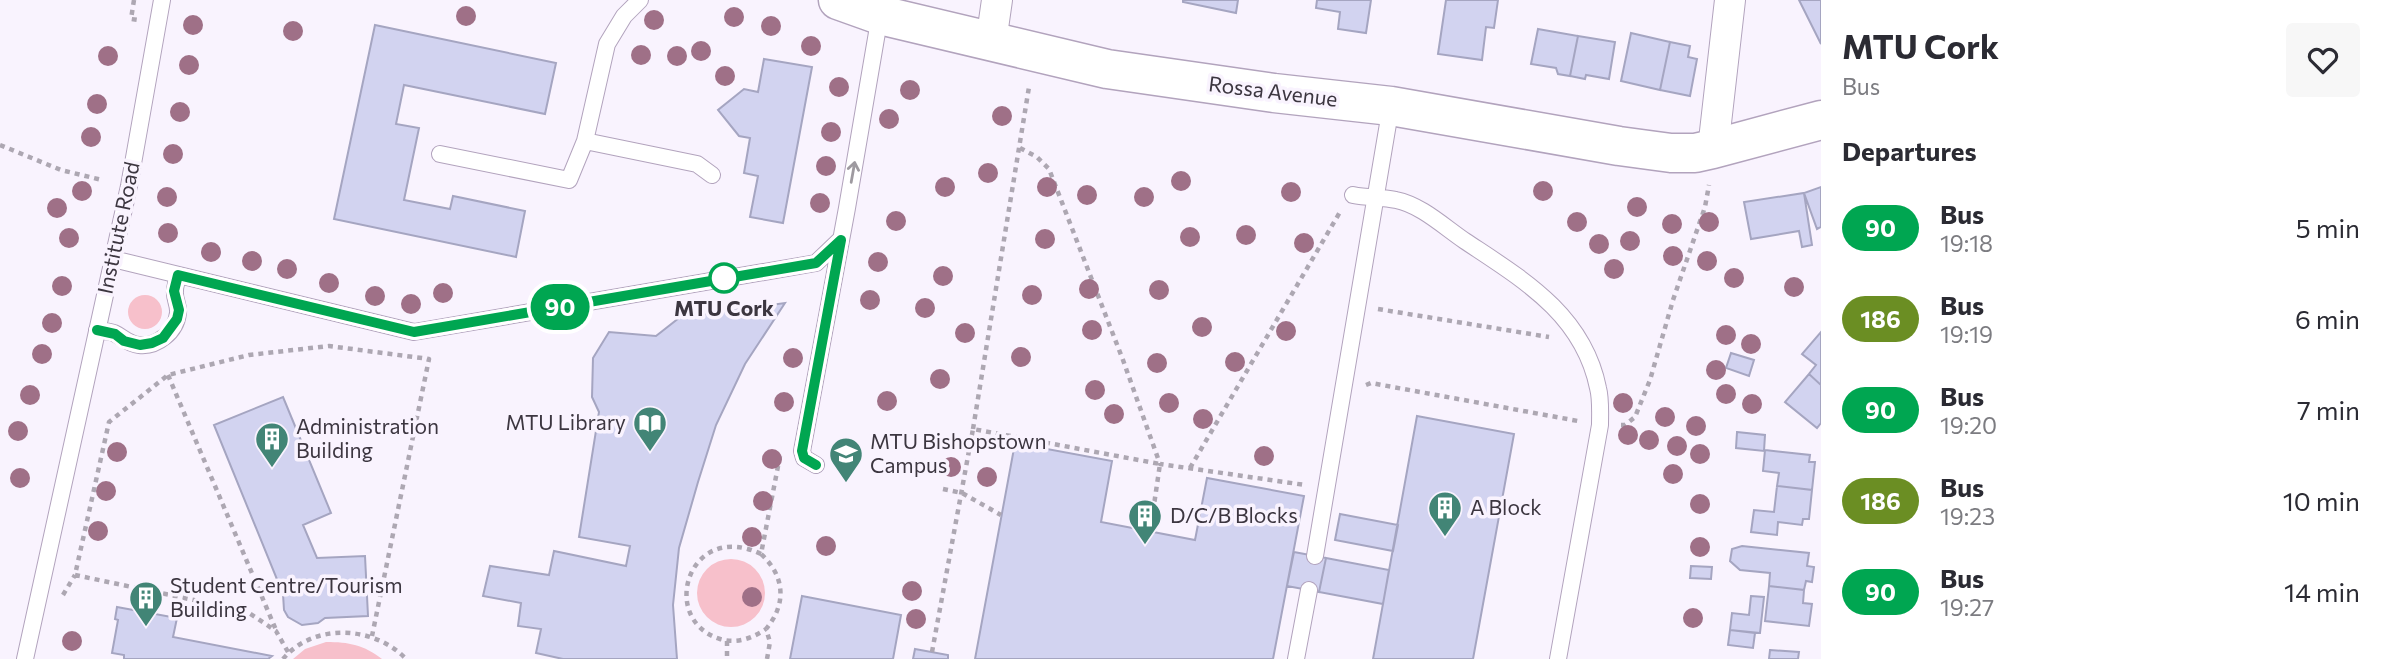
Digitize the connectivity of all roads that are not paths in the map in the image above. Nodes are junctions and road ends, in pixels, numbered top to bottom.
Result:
1 (162, 0) edge
2 (640, 0) edge
3 (838, 0) edge
4 (997, 0) edge
5 (880, 15) junction
6 (1735, 19) edge
7 (991, 42) junction
8 (1391, 106) junction
9 (1821, 120) edge
10 (585, 141) junction
11 (1713, 149) junction
12 (440, 154) dead end
13 (712, 175) dead end
14 (1353, 195) road end
15 (1376, 199) junction
16 (841, 240) junction
17 (113, 259) junction
18 (178, 275) junction
19 (97, 330) junction
20 (816, 465) dead end
21 (1315, 556) dead end
22 (1309, 590) dead end
23 (25, 659) edge
24 (1296, 659) edge
25 (1558, 659) edge

1 - 17 lane, Institute Road
2 - 10 lane
3 - 5 street, Rossa Avenue
4 - 7 street
5 - 7 street, Rossa Avenue
16 -> 5 lane
6 - 11 street
7 - 8 street, Rossa Avenue
8 - 11 street, Rossa Avenue
8 - 15 lane
9 - 11 street, Rossa Avenue
10 - 12 lane
10 - 13 lane
14 - 15 lane
15 - 21 lane
15 - 25 lane
16 - 18 lane
16 - 20 lane
17 - 18 lane
17 - 19 lane, Institute Road
18 - 19 lane
19 - 23 lane, Institute Road
22 - 24 lane

